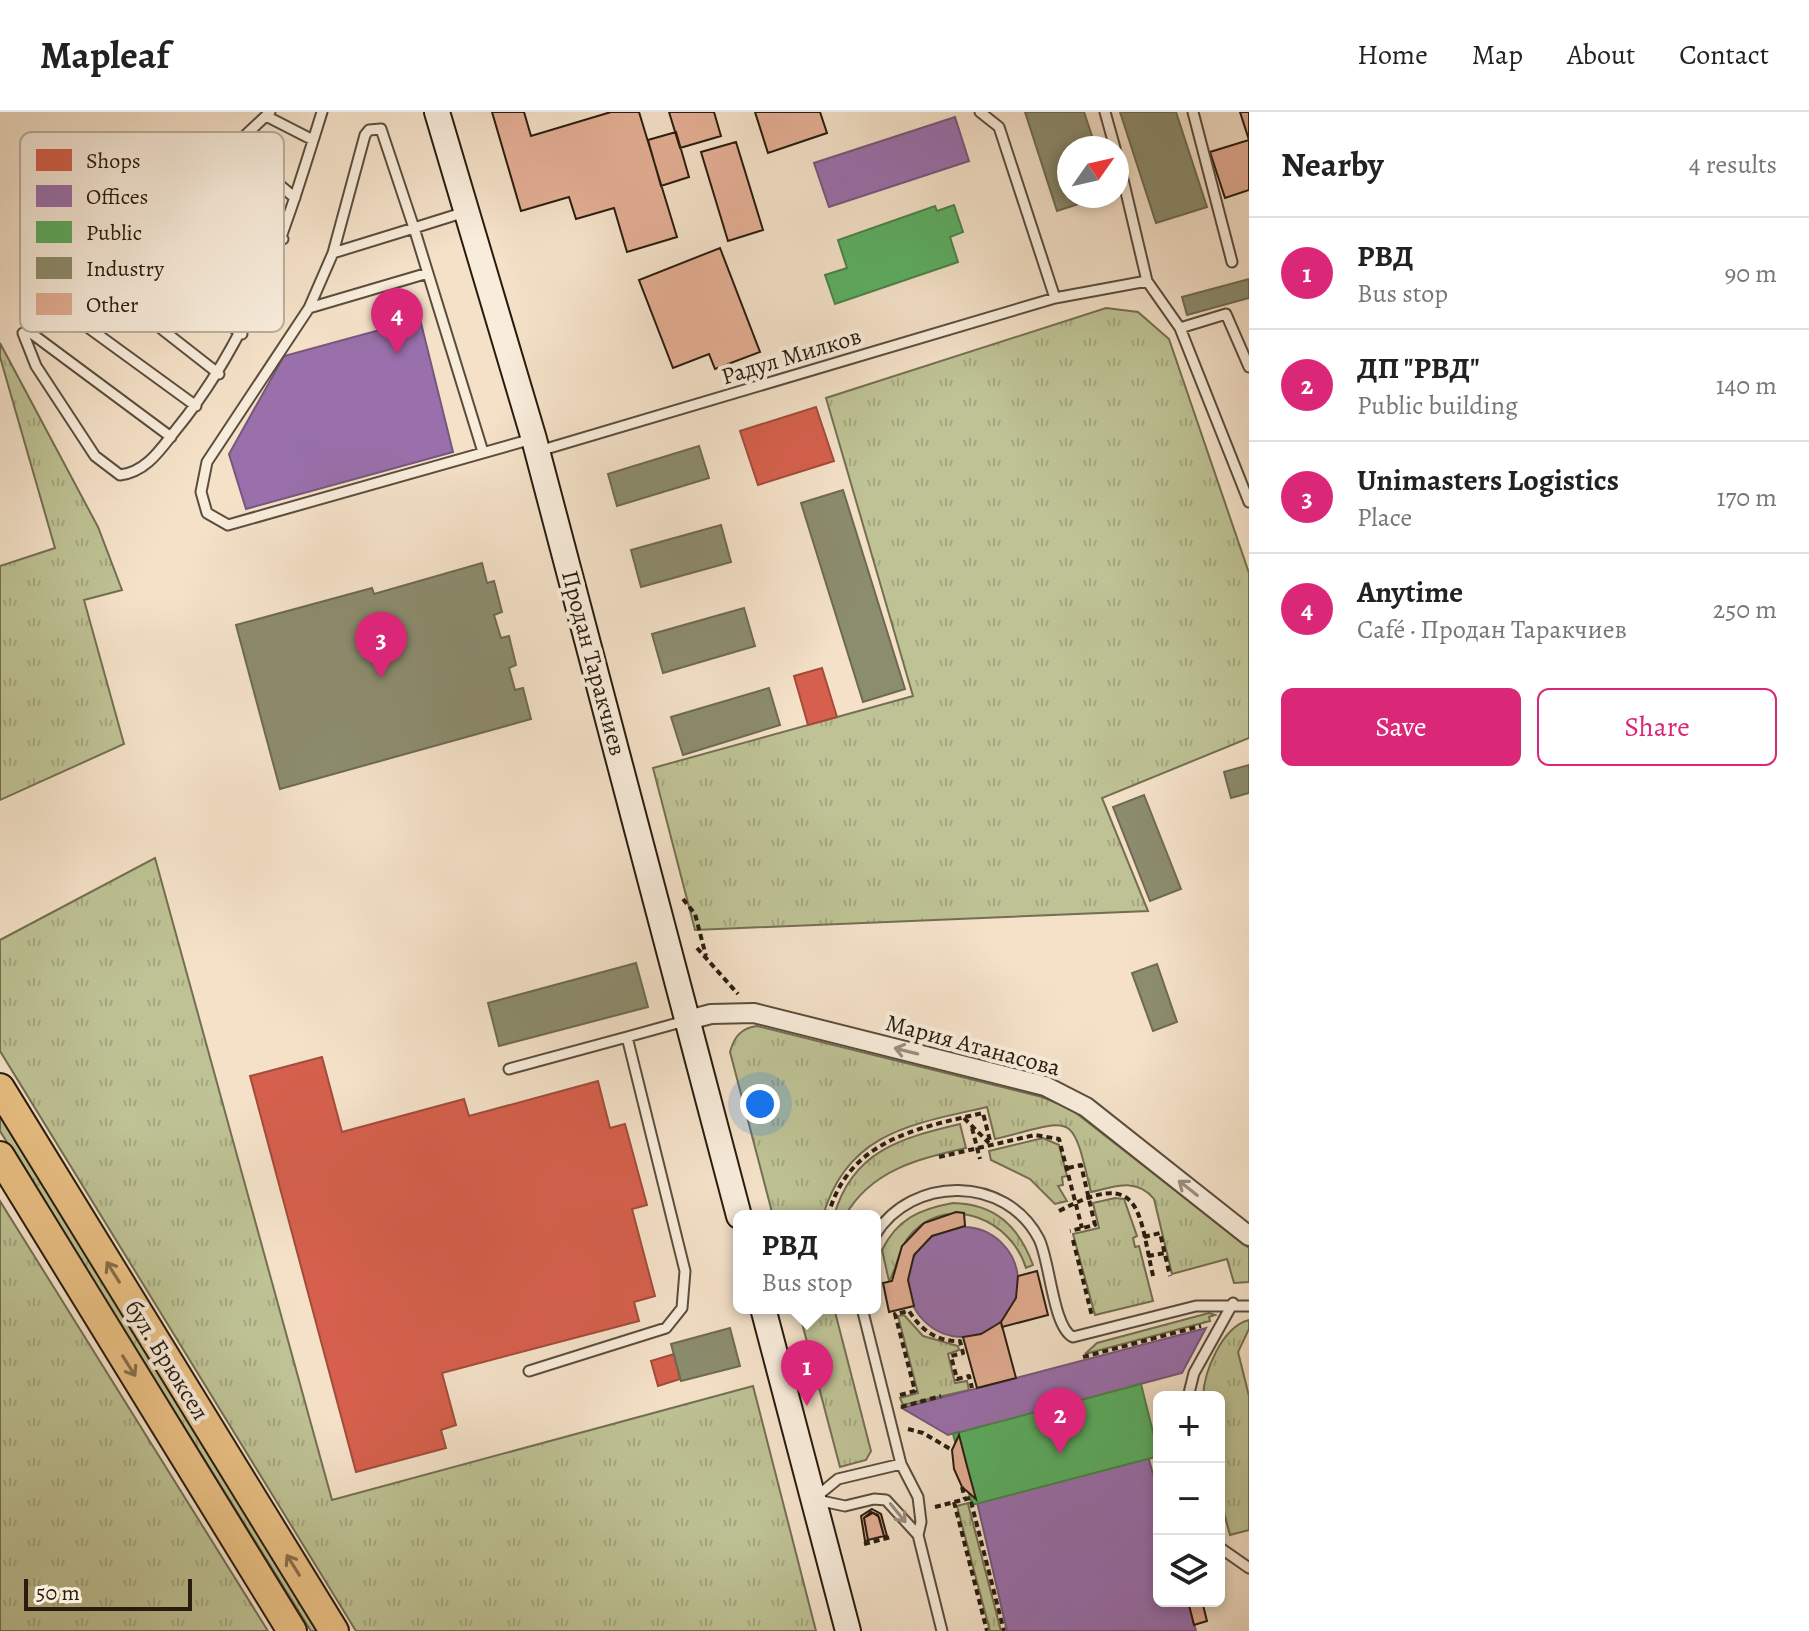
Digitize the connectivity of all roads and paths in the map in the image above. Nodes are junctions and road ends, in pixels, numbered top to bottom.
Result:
1 (322, 112) edge
2 (437, 112) edge
3 (980, 112) edge
4 (1105, 112) edge
5 (1193, 112) edge
6 (268, 114) edge
7 (249, 132) edge
8 (1112, 136) edge
9 (313, 140) junction
10 (284, 189) edge
11 (295, 198) junction
12 (1129, 205) edge
13 (466, 211) junction
14 (414, 228) junction
15 (284, 236) edge
16 (333, 253) junction
17 (1232, 262) dead end
18 (428, 273) junction
19 (1147, 281) junction
20 (1055, 298) junction
21 (309, 308) junction
22 (1180, 328) junction
23 (94, 332) edge
24 (165, 332) edge
25 (239, 332) edge
26 (242, 334) joint
27 (1249, 367) edge
28 (219, 374) junction
29 (196, 406) junction
30 (171, 437) junction
31 (536, 446) junction
32 (483, 452) junction
33 (1249, 502) edge
34 (683, 899) dead end
35 (697, 948) dead end
36 (707, 958) junction
37 (746, 1001) dead end
38 (688, 1020) junction
39 (627, 1037) junction
40 (509, 1069) dead end
41 (0, 1088) edge
42 (964, 1118) junction
43 (971, 1125) junction
44 (991, 1145) junction
45 (977, 1149) junction
46 (0, 1156) edge
47 (939, 1157) dead end
48 (980, 1159) dead end
49 (1068, 1168) junction
50 (1089, 1199) junction
51 (1076, 1202) junction
52 (737, 1210) edge
53 (831, 1210) edge
54 (1059, 1211) dead end
55 (881, 1228) edge
56 (1082, 1228) junction
57 (1070, 1231) dead end
58 (1249, 1236) edge
59 (1144, 1237) junction
60 (1073, 1240) dead end
61 (1165, 1253) junction
62 (1148, 1256) junction
63 (1170, 1276) dead end
64 (1154, 1280) dead end
65 (1233, 1303) junction
66 (1249, 1306) edge
67 (765, 1314) edge
68 (864, 1314) edge
69 (1093, 1320) dead end
70 (1207, 1325) dead end
71 (1083, 1357) dead end
72 (529, 1371) dead end
73 (972, 1388) dead end
74 (1190, 1391) edge
75 (941, 1396) dead end
76 (900, 1408) junction
77 (902, 1416) dead end
78 (904, 1424) dead end
79 (952, 1450) dead end
80 (901, 1464) junction
81 (962, 1487) dead end
82 (965, 1499) junction
83 (813, 1500) junction
84 (918, 1535) junction
85 (891, 1537) dead end
86 (864, 1544) dead end
87 (1225, 1551) edge
88 (1249, 1568) edge
89 (292, 1631) edge
90 (334, 1631) edge
91 (848, 1631) edge
92 (942, 1631) edge
93 (987, 1631) edge
94 (1004, 1631) edge

1 - 9 lane
2 - 13 street, Продан Таракчиев
3 - 20 lane
4 - 8 lane
5 - 17 lane
6 - 7 lane
6 - 9 lane
9 - 11 lane
10 - 11 lane
11 - 15 lane
12 - 19 lane
13 - 14 lane
13 - 31 street, Продан Таракчиев
14 - 16 lane
14 - 16 lane, Радул Милков
14 - 18 lane
16 - 21 lane, Радул Милков
18 - 21 lane
18 - 32 lane
19 - 20 lane, Радул Милков
19 - 22 lane
20 - 31 lane, Радул Милков
21 - 32 lane, Радул Милков
22 - 27 lane
22 - 33 lane
23 - 29 lane
24 - 28 lane
25 - 26 lane
26 - 28 lane
28 - 29 lane
29 - 30 lane
30 - 30 lane
31 - 32 lane, Радул Милков
31 - 38 street, Продан Таракчиев
34 - 36 path
35 - 36 path
36 - 37 path
38 - 39 lane
38 - 52 street, Продан Таракчиев
58 -> 38 street, Мария Атанасова
39 - 40 lane
39 - 72 lane
90 -> 41 main road, бул. Брюксел
42 - 43 path
42 - 44 path
42 - 53 path
43 - 44 path
43 - 45 path
44 - 45 path
44 - 49 path
45 - 47 path
45 - 48 path
46 -> 89 main road, бул. Брюксел
49 - 50 path
49 - 51 path
50 - 51 path
50 - 56 path
50 - 59 path
51 - 54 path
51 - 56 path
55 - 65 lane
56 - 57 path
59 - 61 path
59 - 62 path
60 - 69 path
61 - 62 path
61 - 63 path
62 - 64 path
65 - 66 lane
65 - 74 lane
67 - 83 street
68 - 80 lane
70 - 71 path
73 - 76 path
75 - 76 path
76 - 77 path
78 - 79 path
80 - 83 lane
80 - 84 lane
81 - 82 path
82 - 93 path
82 - 94 path
83 -> 84 lane
83 - 91 street
84 - 92 lane
85 - 86 path
87 - 88 lane

